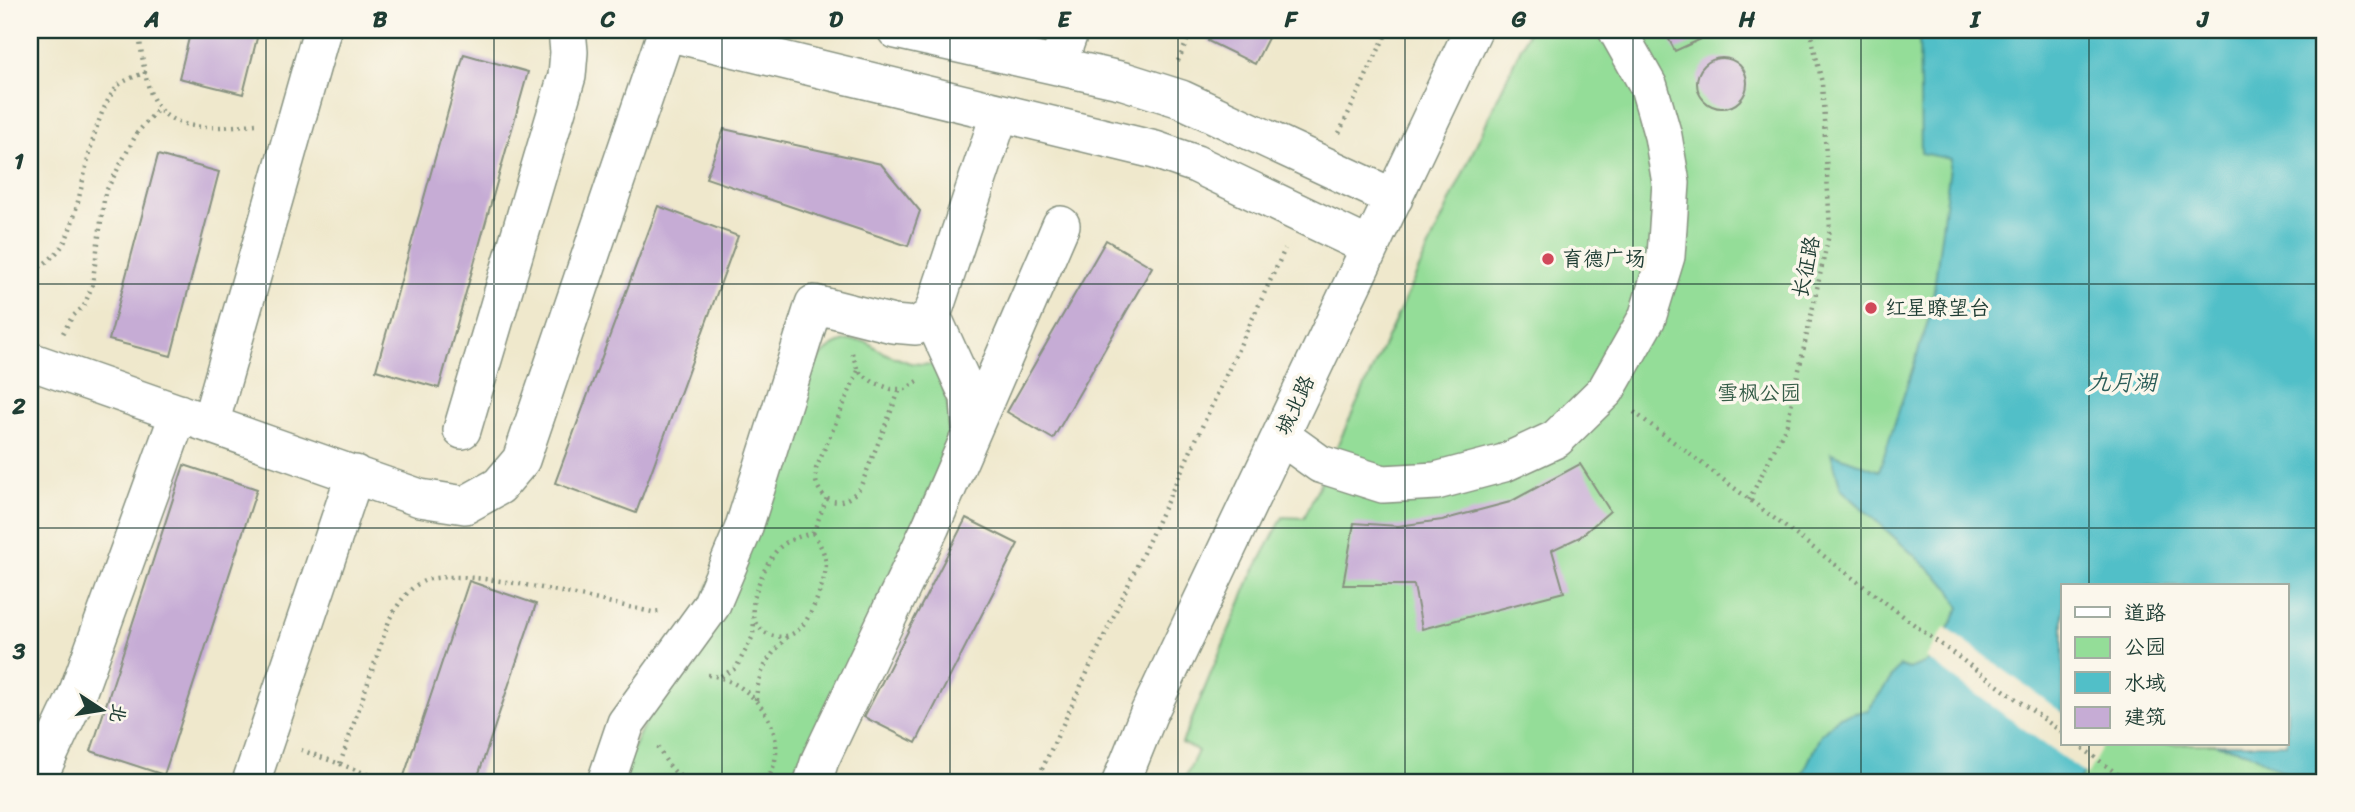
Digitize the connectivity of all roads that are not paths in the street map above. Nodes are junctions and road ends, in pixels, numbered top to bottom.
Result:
1 (322, 30) edge
2 (567, 30) edge
3 (896, 30) edge
4 (1070, 30) edge
5 (1472, 30) edge
6 (1617, 30) edge
7 (667, 31) edge
8 (940, 35) edge
9 (1057, 66) junction
10 (932, 96) junction
11 (1000, 113) junction
12 (1394, 198) junction
13 (1061, 225) dead end
14 (1370, 247) junction
15 (932, 316) junction
16 (40, 365) edge
17 (195, 418) junction
18 (462, 430) dead end
19 (971, 430) junction
20 (1281, 436) junction
21 (355, 474) junction
22 (819, 775) edge
23 (36, 782) edge
24 (251, 782) edge
25 (606, 782) edge
26 (1121, 782) edge

1 - 17 street
2 - 18 street
3 - 8 street
4 - 9 street
5 - 12 street, 城北路
6 - 20 street
7 - 10 street
7 - 21 street
8 - 9 street
8 - 10 street
9 - 12 street
10 - 11 street
11 - 14 street
11 - 15 street
12 - 14 street, 城北路
13 - 19 street
14 - 20 street, 城北路
15 - 19 street
15 - 25 street
16 - 17 street
17 - 21 street
17 - 23 street
19 - 22 street
20 - 26 street, 城北路
21 - 24 street

